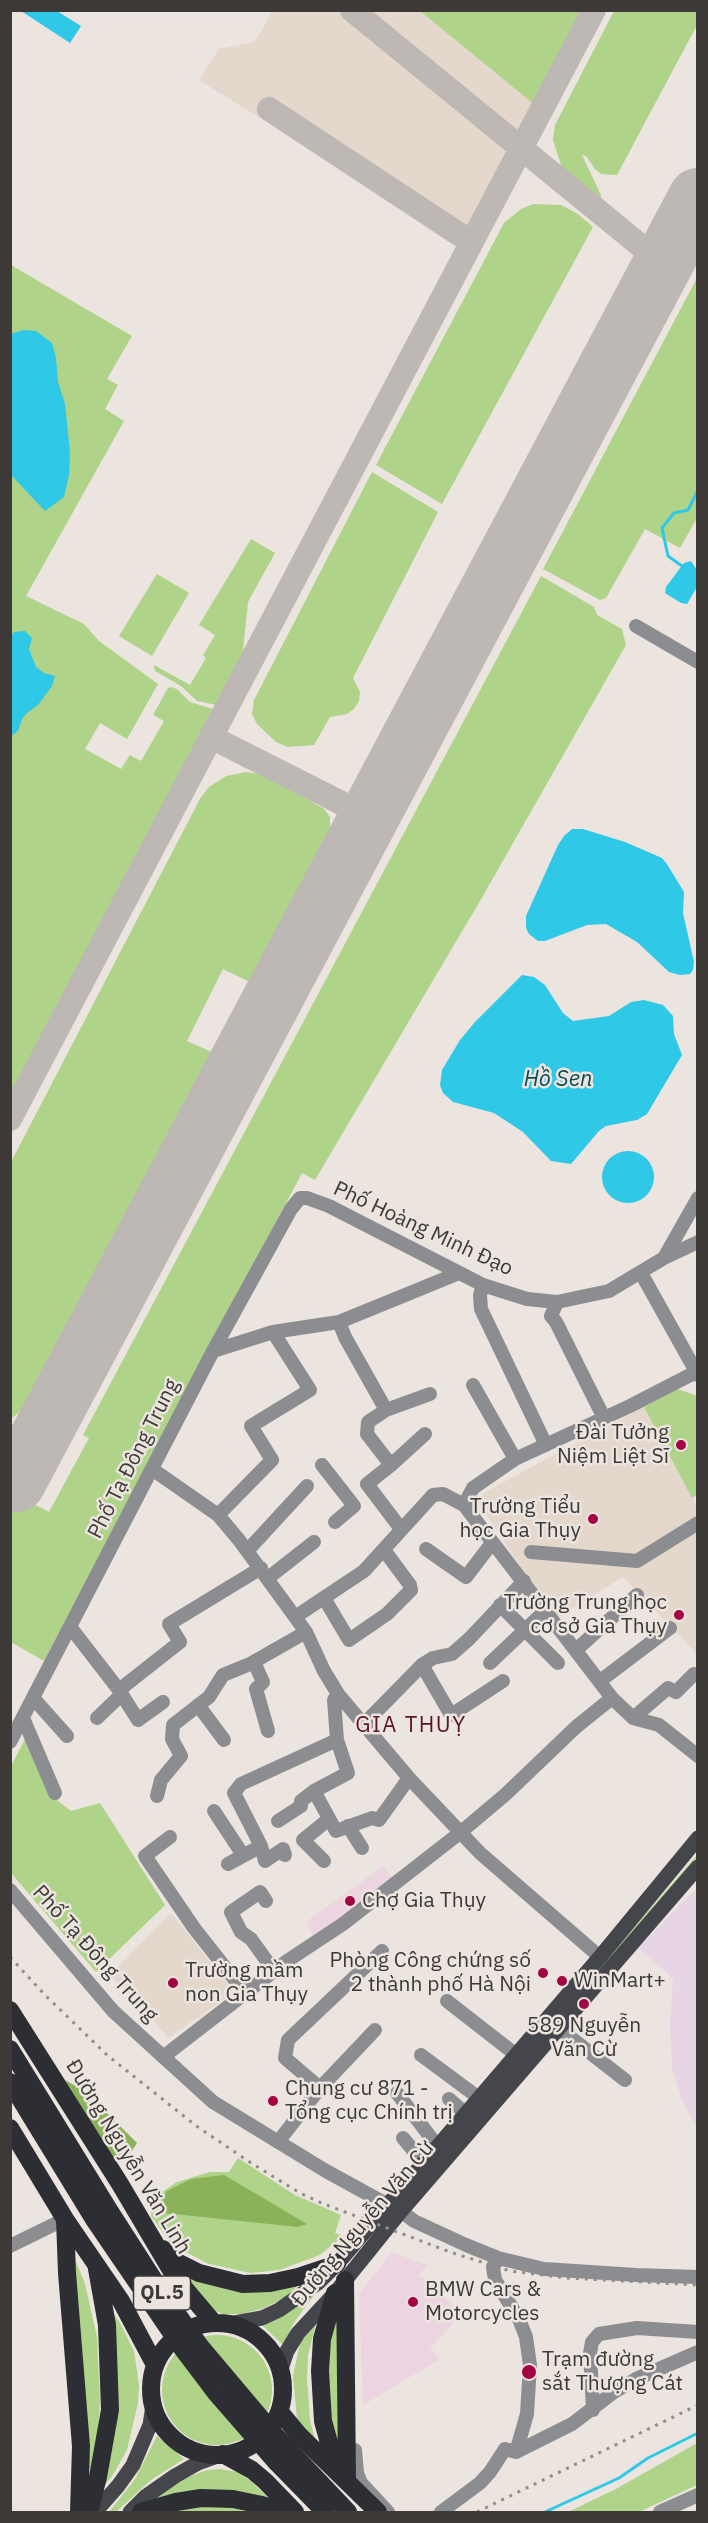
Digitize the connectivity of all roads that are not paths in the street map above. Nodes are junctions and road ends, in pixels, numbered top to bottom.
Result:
1 (636, 626) dead end
2 (698, 663) edge
3 (300, 1198) joint
4 (698, 1198) edge
5 (698, 1242) edge
6 (664, 1258) junction
7 (459, 1273) junction
8 (641, 1274) junction
9 (483, 1285) junction
10 (557, 1302) junction
11 (339, 1322) junction
12 (273, 1332) junction
13 (213, 1351) junction
14 (697, 1373) edge
15 (473, 1385) dead end
16 (430, 1394) dead end
17 (386, 1410) junction
18 (604, 1418) junction
19 (425, 1434) dead end
20 (546, 1445) junction
21 (515, 1459) junction
22 (322, 1465) dead end
23 (391, 1465) junction
24 (152, 1469) junction
25 (367, 1484) junction
26 (307, 1486) dead end
27 (348, 1497) junction
28 (464, 1505) junction
29 (218, 1515) junction
30 (335, 1521) dead end
31 (698, 1523) edge
32 (401, 1529) junction
33 (314, 1542) dead end
34 (492, 1543) junction
35 (426, 1549) dead end
36 (248, 1550) junction
37 (384, 1550) junction
38 (531, 1552) dead end
39 (265, 1573) junction
40 (524, 1581) junction
41 (637, 1595) dead end
42 (324, 1599) junction
43 (500, 1605) junction
44 (546, 1610) junction
45 (295, 1617) junction
46 (670, 1628) dead end
47 (71, 1629) junction
48 (524, 1629) junction
49 (306, 1632) junction
50 (576, 1650) junction
51 (254, 1662) junction
52 (490, 1663) dead end
53 (558, 1663) dead end
54 (422, 1665) junction
55 (694, 1674) dead end
56 (503, 1681) dead end
57 (600, 1682) junction
58 (121, 1692) junction
59 (338, 1694) junction
60 (612, 1698) junction
61 (34, 1699) junction
62 (163, 1702) dead end
63 (198, 1705) junction
64 (23, 1718) junction
65 (97, 1718) dead end
66 (633, 1718) junction
67 (364, 1724) junction
68 (268, 1731) dead end
69 (67, 1736) dead end
70 (224, 1740) dead end
71 (337, 1740) junction
72 (10, 1742) edge
73 (698, 1756) edge
74 (409, 1778) junction
75 (314, 1791) junction
76 (55, 1793) dead end
77 (157, 1796) dead end
78 (214, 1811) dead end
79 (329, 1819) junction
80 (278, 1821) dead end
81 (348, 1826) junction
82 (461, 1832) junction
83 (170, 1837) dead end
84 (698, 1838) edge
85 (261, 1846) junction
86 (362, 1848) dead end
87 (243, 1856) junction
88 (285, 1856) dead end
89 (324, 1860) dead end
90 (228, 1864) dead end
91 (698, 1867) edge
92 (10, 1890) edge
93 (266, 1901) dead end
94 (382, 1951) dead end
95 (600, 1958) junction
96 (274, 1971) junction
97 (246, 1994) junction
98 (447, 2001) dead end
99 (10, 2010) edge
100 (557, 2027) junction
101 (375, 2030) dead end
102 (10, 2049) edge
103 (515, 2054) junction
104 (421, 2055) dead end
105 (163, 2057) junction
106 (625, 2080) dead end
107 (10, 2082) edge
108 (320, 2088) junction
109 (397, 2093) dead end
110 (479, 2098) junction
111 (449, 2099) dead end
112 (466, 2114) junction
113 (10, 2128) edge
114 (403, 2138) dead end
115 (278, 2142) junction
116 (438, 2146) junction
117 (424, 2163) junction
118 (394, 2208) junction
119 (65, 2219) junction
120 (141, 2219) junction
121 (153, 2240) junction
122 (10, 2246) edge
123 (498, 2258) junction
124 (93, 2260) junction
125 (698, 2277) edge
126 (340, 2283) junction
127 (221, 2323) junction
128 (698, 2332) edge
129 (698, 2352) edge
130 (156, 2365) junction
131 (281, 2369) junction
132 (153, 2406) junction
133 (593, 2410) junction
134 (280, 2412) junction
135 (516, 2452) junction
136 (223, 2454) junction
137 (342, 2476) junction
138 (698, 2495) edge
139 (79, 2512) edge
140 (89, 2512) edge
141 (95, 2512) edge
142 (130, 2512) edge
143 (141, 2512) edge
144 (282, 2512) edge
145 (295, 2512) edge
146 (325, 2512) edge
147 (348, 2512) edge
148 (378, 2512) edge
149 (388, 2512) edge
150 (441, 2512) edge
151 (660, 2512) edge

1 - 2 street
3 - 7 street, Phố Hoàng Minh Đạo
3 - 13 street, Phố Tạ Đông Trung
4 - 6 street, Phố Hoàng Minh Đạo
5 - 6 street
6 - 8 street, Phố Hoàng Minh Đạo
7 - 9 street, Phố Hoàng Minh Đạo
7 - 11 street
8 - 10 street, Phố Hoàng Minh Đạo
8 - 14 street
9 - 10 street, Phố Hoàng Minh Đạo
9 - 20 street
10 - 18 street
11 - 12 street
11 - 17 street
12 - 13 street
12 - 29 street
13 - 24 street, Phố Tạ Đông Trung
14 - 18 street
15 - 21 street
16 - 17 street
17 - 23 street
18 - 20 street
19 - 23 street
20 - 21 street
21 - 28 street
22 - 27 street
23 - 25 street
24 - 29 street
24 - 47 street, Phố Tạ Đông Trung
25 - 27 street
25 - 32 street
26 - 36 street
27 - 30 street
28 - 32 street
28 - 34 street
29 - 36 street
31 - 38 street
32 - 37 street
33 - 39 street
34 - 35 street
34 - 40 street
36 - 39 street
37 - 42 street
37 - 42 street
39 - 45 street
39 - 58 street
40 - 43 street
40 - 44 street
41 - 50 street
42 - 45 street
43 - 48 street
43 - 54 street
44 - 48 street
44 - 50 street
45 - 49 street
46 - 57 street
47 - 58 street
47 - 61 street, Phố Tạ Đông Trung
48 - 52 street
48 - 53 street
49 - 51 street
49 - 59 street
50 - 57 street
51 - 63 street
51 - 68 street
54 - 56 street
54 - 67 street
55 - 66 street
57 - 60 street
58 - 62 street
58 - 65 street
59 - 67 street
59 - 71 street
60 - 66 street
60 - 82 street
61 - 64 street, Phố Tạ Đông Trung
61 - 69 street
63 - 70 street
63 - 77 street
64 - 72 street, Phố Tạ Đông Trung
64 - 76 street
66 - 73 street
67 - 74 street
71 - 75 street
71 - 85 street
74 - 81 street
74 - 82 street
75 - 79 street
75 - 80 street
78 - 87 street
79 - 81 street
79 - 89 street
81 - 86 street
82 - 95 street
82 - 96 street
83 - 97 street
84 - 95 main road, Đường Nguyễn Văn Cừ
85 - 87 street
85 - 88 street
87 - 90 street
91 - 100 main road, Đường Nguyễn Văn Cừ
92 - 105 street, Phố Tạ Đông Trung
93 - 96 street
94 - 108 street
95 - 103 main road, Đường Nguyễn Văn Cừ
96 - 97 street
97 - 105 street
98 - 103 street
99 - 120 highway, Đường Nguyễn Văn Linh / QL.5
100 - 106 street
100 - 118 main road, Đường Nguyễn Văn Cừ
101 - 108 street
102 - 147 highway, QL.5, bridge
103 - 110 main road, Đường Nguyễn Văn Cừ
104 - 110 street
105 - 115 street, Phố Tạ Đông Trung
107 - 146 highway, QL.5, bridge
108 - 115 street
109 - 116 street
110 - 112 main road, Đường Nguyễn Văn Cừ
111 - 112 street
112 - 116 main road, Đường Nguyễn Văn Cừ
113 - 119 highway, QL.5
114 - 117 street
115 - 118 street, Phố Tạ Đông Trung
116 - 117 main road, Đường Nguyễn Văn Cừ
117 - 118 main road, Đường Nguyễn Văn Cừ
118 - 123 street, Phố Tạ Đông Trung
118 - 126 main road, Đường Nguyễn Văn Cừ
119 - 122 street
119 - 124 highway, QL.5
119 - 139 highway
120 - 121 highway, Đường Nguyễn Văn Linh / QL.5
120 - 124 highway
121 - 126 highway
121 - 127 highway, Đường Nguyễn Văn Linh / QL.5
123 - 125 street, Phố Tạ Đông Trung
123 - 135 street
124 - 130 highway, QL.5
124 - 140 highway
126 - 127 main road, Đường Nguyễn Văn Cừ
126 - 131 main road, Đường Nguyễn Văn Cừ
126 - 137 highway
126 - 137 highway
126 - 149 street
127 - 130 highway
127 - 131 highway
128 - 133 street
129 - 133 street
130 - 132 highway
131 - 134 highway
132 - 136 highway
132 - 141 main road
133 - 135 street
134 - 136 highway
134 - 137 highway
135 - 150 street
136 - 142 main road
136 - 145 highway
137 - 148 highway
138 - 151 street
143 - 144 highway

